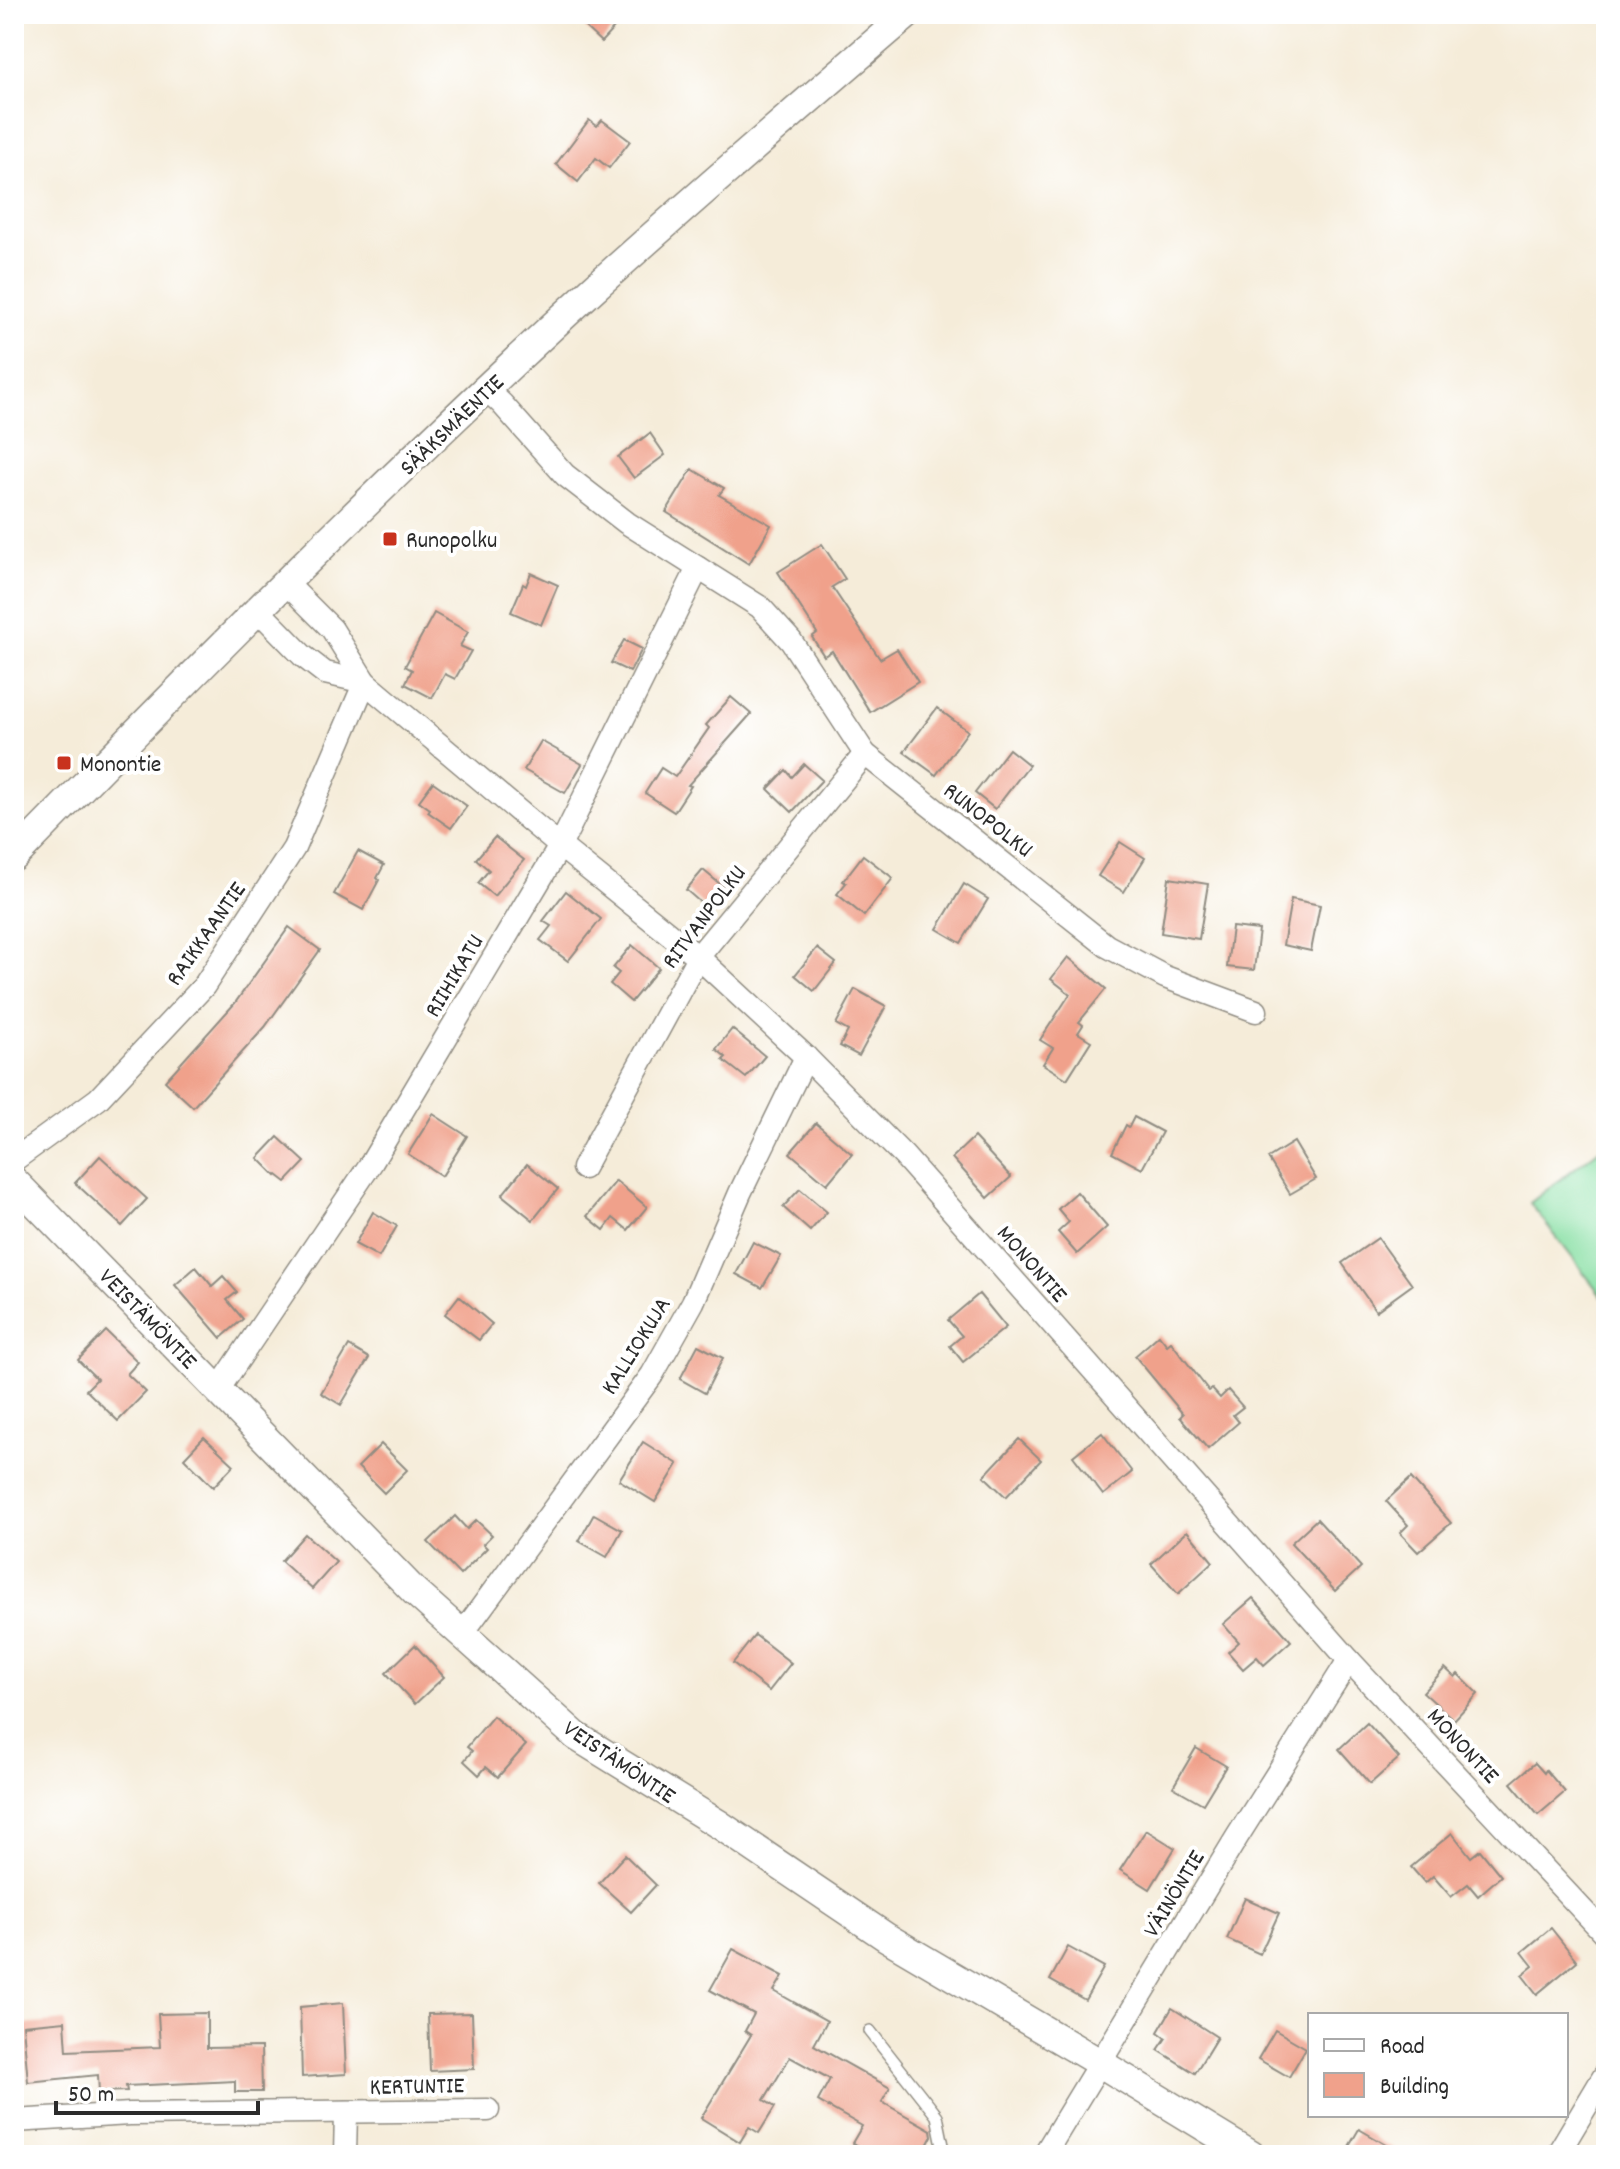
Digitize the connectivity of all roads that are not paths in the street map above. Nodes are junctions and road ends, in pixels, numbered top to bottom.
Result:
1 (908, 14) edge
2 (486, 389) junction
3 (698, 568) junction
4 (285, 582) junction
5 (257, 609) junction
6 (365, 682) junction
7 (865, 754) junction
8 (560, 846) junction
9 (14, 857) edge
10 (698, 957) junction
11 (1256, 1011) dead end
12 (806, 1057) junction
13 (14, 1160) edge
14 (583, 1168) dead end
15 (14, 1181) edge
16 (218, 1390) junction
17 (462, 1634) junction
18 (1349, 1660) junction
19 (1606, 1935) edge
20 (870, 2031) dead end
21 (1100, 2063) junction
22 (1606, 2073) edge
23 (488, 2110) dead end
24 (346, 2112) junction
25 (14, 2121) edge
26 (345, 2155) edge
27 (945, 2155) edge
28 (1044, 2155) edge
29 (1251, 2155) edge
30 (1557, 2155) edge

1 - 2 street, SÄÄKSMÄENTIE
2 - 3 street, RUNOPOLKU
2 - 4 street, SÄÄKSMÄENTIE
3 - 7 street, RUNOPOLKU
3 - 8 street, RIIHIKATU
4 - 5 street, SÄÄKSMÄENTIE
4 - 6 street, MONONTIE
5 - 6 street, MONONTIE
5 - 9 street, SÄÄKSMÄENTIE
6 - 8 street, MONONTIE
6 - 13 street, RAIKKAANTIE
7 - 10 street, RITVANPOLKU
7 - 11 street, RUNOPOLKU
8 - 10 street, MONONTIE
8 - 16 street, RIIHIKATU
10 - 12 street, MONONTIE
10 - 14 street, RITVANPOLKU
12 - 17 street, KALLIOKUJA
12 - 18 street, MONONTIE
15 - 16 street, VEISTÄMÖNTIE
16 - 17 street, VEISTÄMÖNTIE
17 - 21 street, VEISTÄMÖNTIE
18 - 19 street, MONONTIE
18 - 21 street, VÄINÖNTIE
20 - 27 lane
21 - 28 street, VÄINÖNTIE
21 - 29 street, VEISTÄMÖNTIE
22 - 30 street
23 - 24 street, KERTUNTIE
24 - 25 street, KERTUNTIE
24 - 26 street, KERTUNTIE

